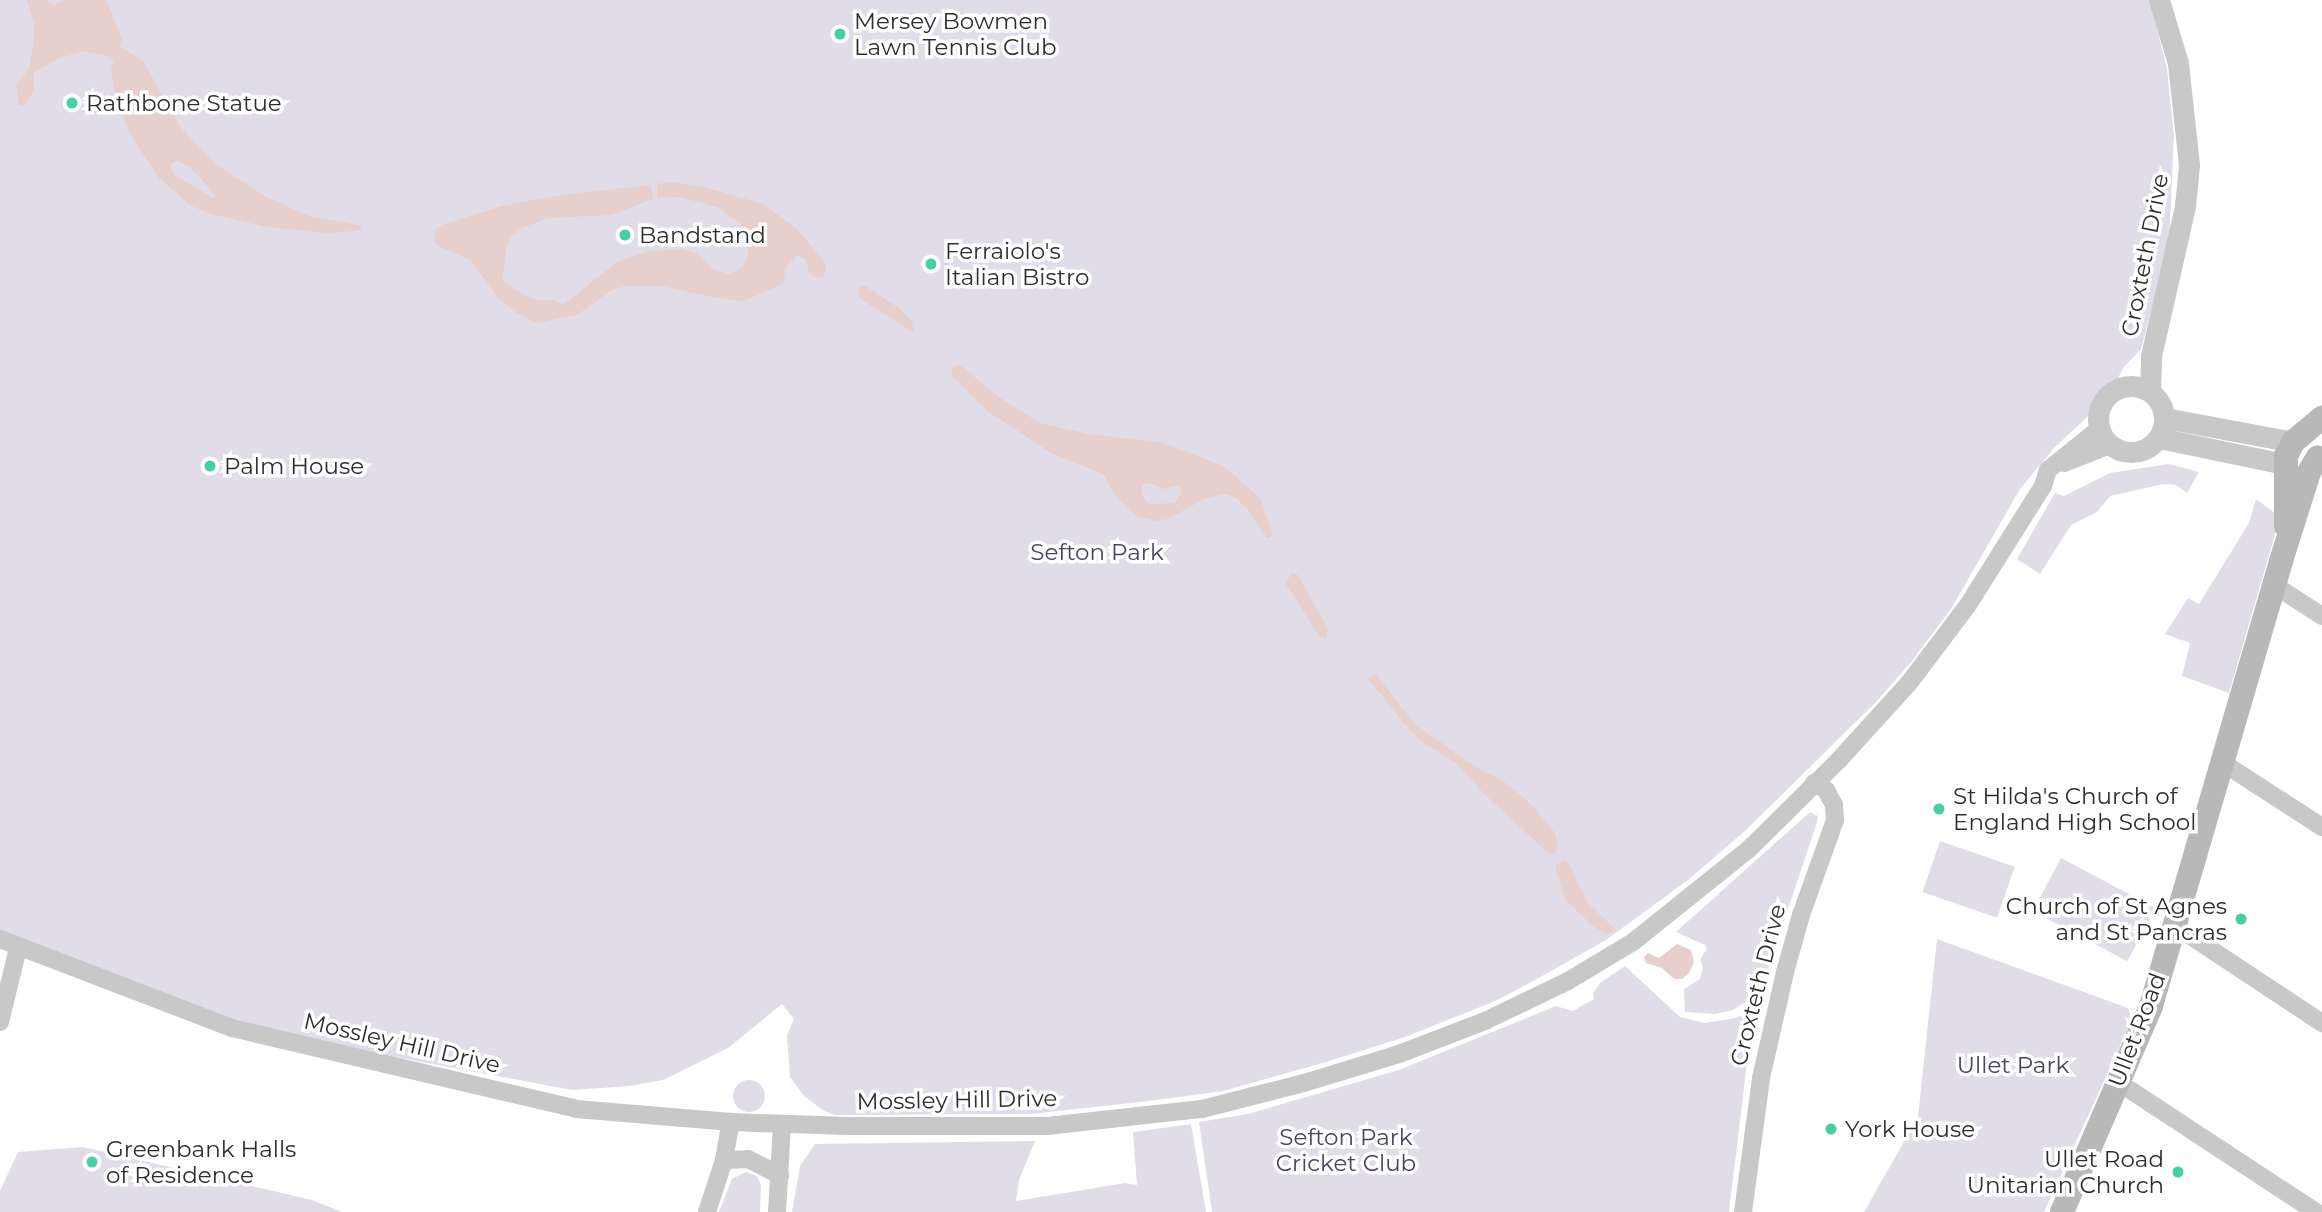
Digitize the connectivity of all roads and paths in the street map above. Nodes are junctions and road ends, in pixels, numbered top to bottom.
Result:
1 (2159, 0) edge
2 (2140, 388) junction
3 (2322, 418) edge
4 (2209, 425) junction
5 (2162, 428) junction
6 (2104, 437) junction
7 (2218, 452) junction
8 (2289, 453) junction
9 (2316, 461) edge
10 (2281, 561) junction
11 (2274, 585) junction
12 (2322, 615) edge
13 (2222, 763) junction
14 (1814, 783) junction
15 (2322, 827) edge
16 (2174, 925) junction
17 (0, 939) edge
18 (18, 948) junction
19 (0, 1022) edge
20 (2322, 1023) edge
21 (2118, 1082) junction
22 (731, 1122) junction
23 (782, 1124) junction
24 (724, 1160) junction
25 (780, 1175) junction
26 (707, 1212) edge
27 (777, 1212) edge
28 (1743, 1212) edge
29 (2062, 1212) edge
30 (2316, 1212) edge

1 - 2 street, Croxteth Drive
2 - 5 street
2 - 6 street
3 - 8 main road
4 - 5 street
4 - 7 street
4 - 8 street
5 - 6 street
5 - 7 street
6 - 14 street, Mossley Hill Drive
7 - 8 street
8 - 9 main road
8 - 10 main road, Ullet Road
9 - 10 main road, Ullet Road
10 - 11 main road, Ullet Road
11 - 12 street
11 - 13 main road, Ullet Road
13 - 15 street
13 - 16 main road, Ullet Road
14 - 23 street, Mossley Hill Drive
14 - 28 street, Croxteth Drive
16 - 20 street
16 - 21 main road, Ullet Road
17 - 18 street, Mossley Hill Drive
18 - 19 street
18 - 22 street, Mossley Hill Drive
21 - 29 main road, Ullet Road
21 - 30 street
22 - 23 street, Mossley Hill Drive
22 - 24 street
23 - 25 street
24 - 25 street
24 - 26 street
25 - 27 street

